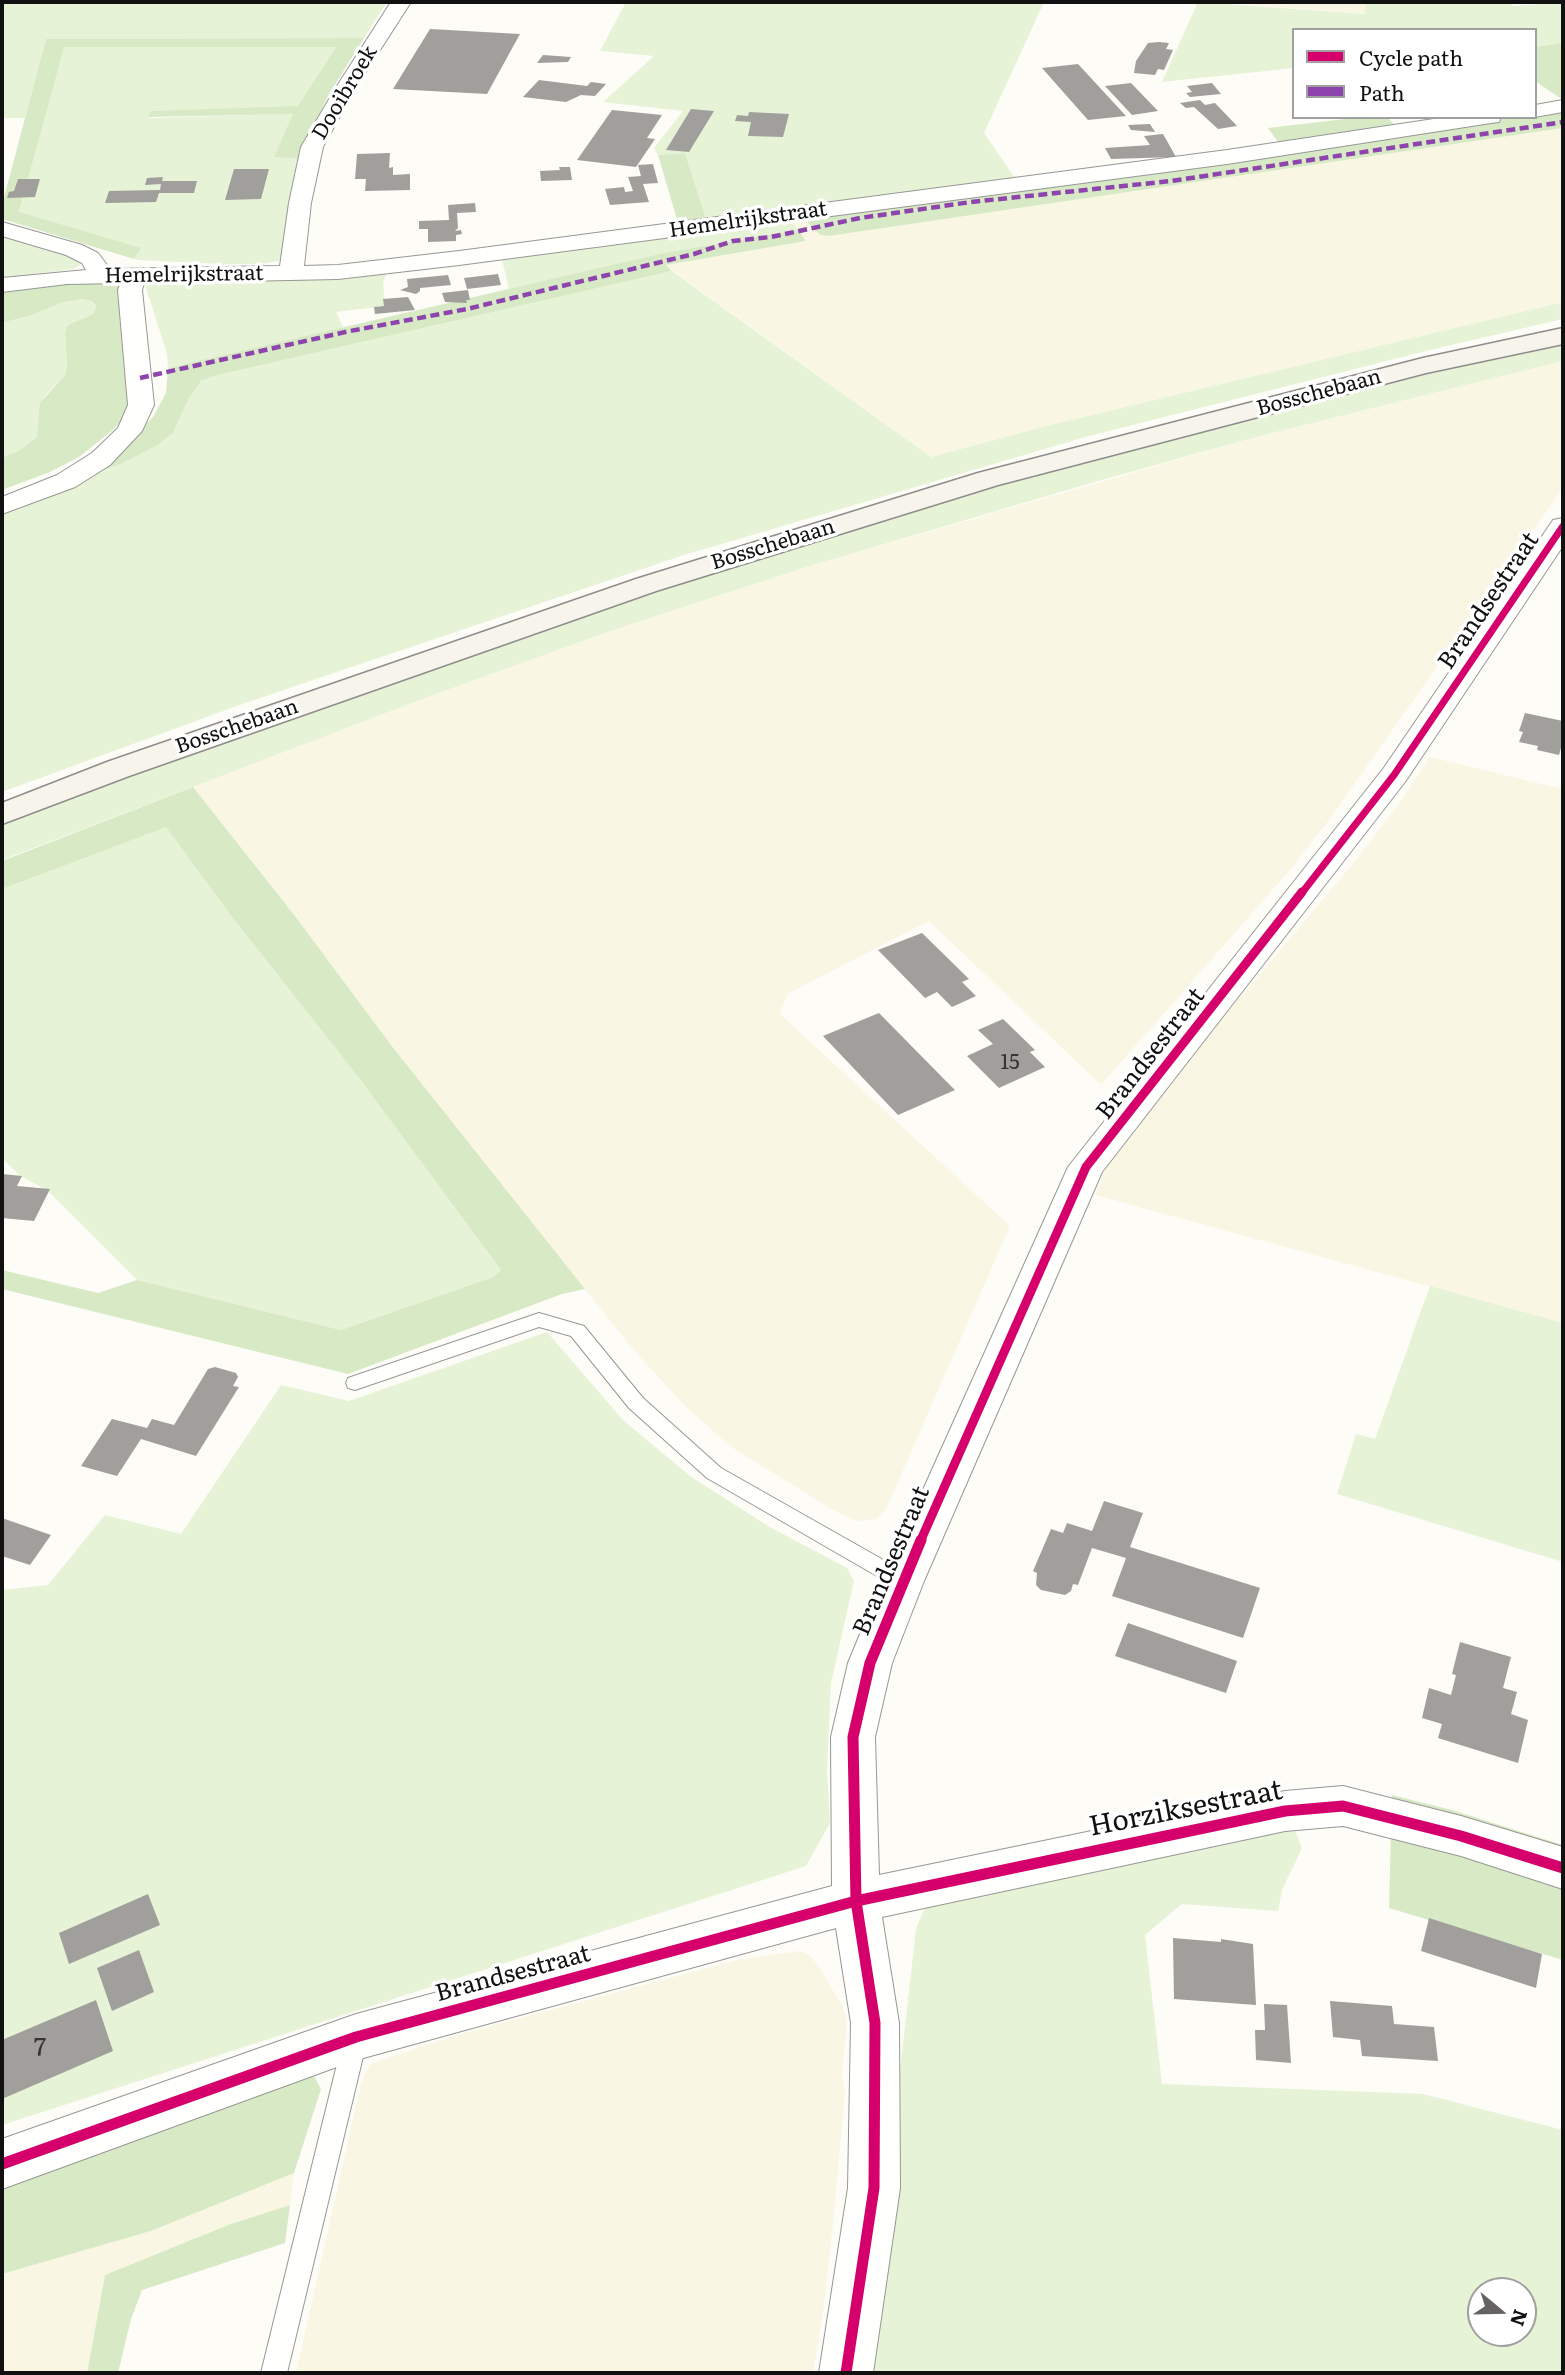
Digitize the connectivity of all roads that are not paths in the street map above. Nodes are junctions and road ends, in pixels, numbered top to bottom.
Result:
1 (401, 2) edge
2 (1563, 106) edge
3 (1537, 111) edge
4 (1478, 119) edge
5 (2, 229) edge
6 (292, 273) junction
7 (134, 275) junction
8 (103, 276) junction
9 (2, 285) edge
10 (1563, 336) edge
11 (2, 506) edge
12 (1563, 526) edge
13 (2, 814) edge
14 (355, 1383) dead end
15 (903, 1581) junction
16 (1563, 1868) edge
17 (856, 1901) junction
18 (356, 2037) junction
19 (2, 2164) edge
20 (274, 2373) edge
21 (846, 2373) edge

1 - 6 street, Dooibroek
2 - 3 street
4 - 6 street, Hemelrijkstraat
5 - 8 street
6 - 7 street, Hemelrijkstraat
7 - 8 street, Hemelrijkstraat
7 - 11 street
8 - 9 street, Hemelrijkstraat
10 - 13 main road, Bosschebaan
12 - 15 street, Brandsestraat
14 - 15 lane
15 - 17 street, Brandsestraat
16 - 17 street, Horziksestraat
17 - 18 street, Brandsestraat
17 - 21 street
18 - 19 street, Brandsestraat
18 - 20 lane

